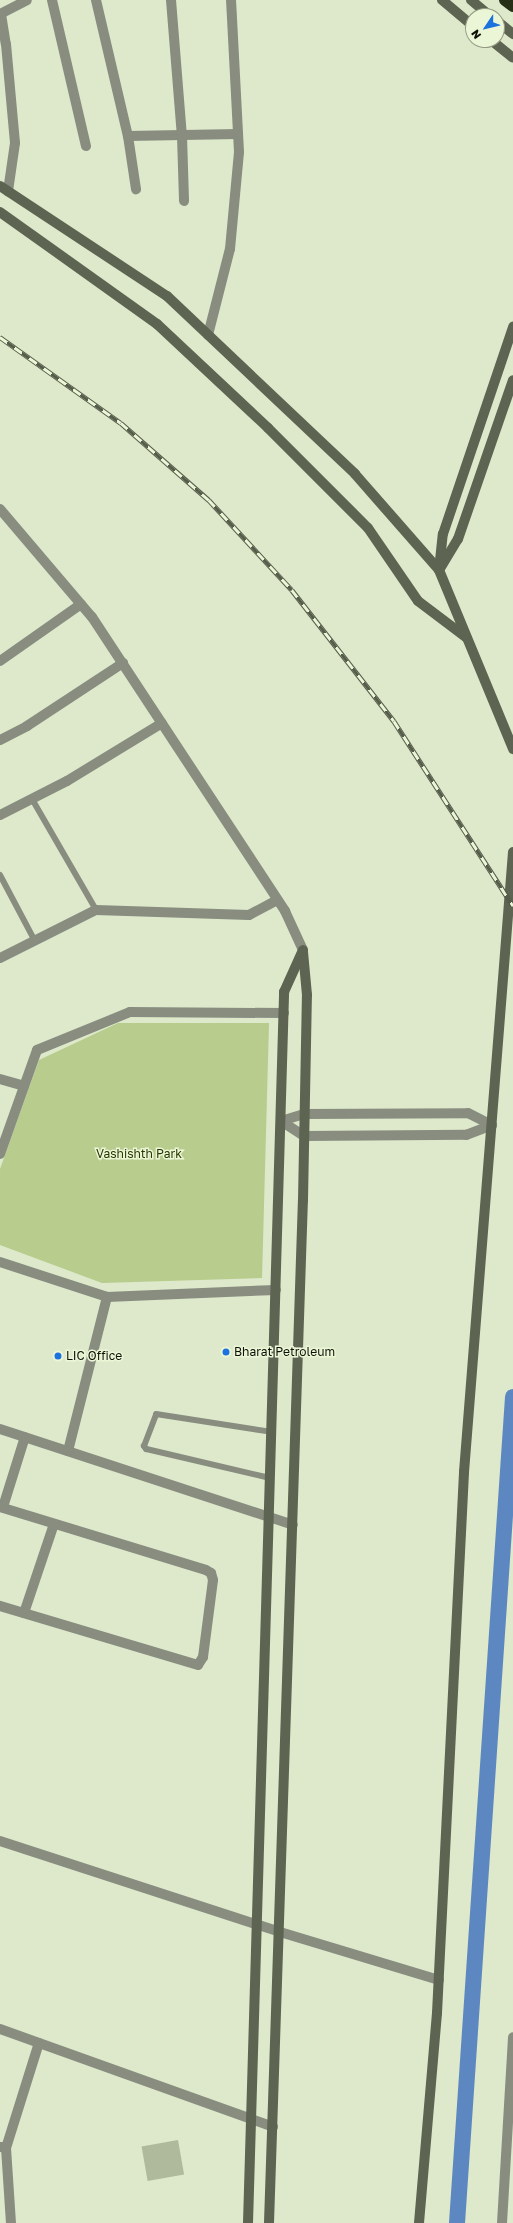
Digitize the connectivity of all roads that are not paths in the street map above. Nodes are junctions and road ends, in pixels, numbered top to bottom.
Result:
1 (26, 0) edge
2 (52, 0) edge
3 (96, 0) edge
4 (171, 0) edge
5 (231, 0) edge
6 (442, 0) edge
7 (471, 0) edge
8 (505, 0) edge
9 (513, 6) edge
10 (480, 8) edge
11 (0, 14) edge
12 (465, 19) edge
13 (501, 48) edge
14 (513, 58) edge
15 (238, 134) junction
16 (128, 136) junction
17 (182, 136) junction
18 (86, 146) dead end
19 (4, 189) edge
20 (136, 190) dead end
21 (184, 201) dead end
22 (0, 212) edge
23 (513, 328) edge
24 (208, 335) junction
25 (513, 380) edge
26 (0, 509) edge
27 (439, 570) junction
28 (81, 604) junction
29 (467, 638) junction
30 (1, 657) edge
31 (123, 663) junction
32 (162, 723) junction
33 (0, 740) edge
34 (513, 749) edge
35 (32, 799) junction
36 (0, 815) edge
37 (513, 852) edge
38 (0, 875) edge
39 (277, 900) junction
40 (96, 910) junction
41 (35, 941) junction
42 (303, 950) junction
43 (0, 958) edge
44 (284, 1013) junction
45 (0, 1079) edge
46 (24, 1086) junction
47 (304, 1114) junction
48 (281, 1121) junction
49 (492, 1125) junction
50 (304, 1136) junction
51 (0, 1154) edge
52 (0, 1262) edge
53 (276, 1290) junction
54 (107, 1297) junction
55 (1, 1432) edge
56 (272, 1432) junction
57 (25, 1437) junction
58 (68, 1451) junction
59 (270, 1478) junction
60 (2, 1507) edge
61 (269, 1517) junction
62 (54, 1524) junction
63 (293, 1525) junction
64 (0, 1606) edge
65 (24, 1614) junction
66 (0, 1841) edge
67 (257, 1925) junction
68 (280, 1932) junction
69 (438, 1980) junction
70 (0, 2029) edge
71 (513, 2037) edge
72 (39, 2043) junction
73 (512, 2057) edge
74 (250, 2119) junction
75 (273, 2127) junction
76 (3, 2147) edge
77 (11, 2223) edge
78 (248, 2223) edge
79 (269, 2223) edge
80 (419, 2223) edge
81 (502, 2223) edge

1 - 11 street
2 - 18 street
3 - 16 street
4 - 17 street
5 - 15 street
6 - 12 street
7 - 10 street
8 - 9 highway
11 - 19 street
13 - 14 street
15 - 17 street
15 - 24 street
16 - 17 street
16 - 20 street
17 - 21 street
19 - 24 street
22 - 29 street
23 - 27 street
24 - 27 street
25 - 27 street
26 - 28 street
27 - 29 street
28 - 30 street
28 - 31 street
29 - 34 street
31 - 32 street
31 - 33 street
32 - 35 street
32 - 39 street
35 - 36 street
35 - 40 lane
37 - 49 street
38 - 41 lane
39 - 40 street
39 - 42 street
40 - 41 street
41 - 43 street
42 - 44 street
42 - 47 street
44 - 46 street
44 - 48 street
45 - 46 street
46 - 51 street
47 - 48 street
47 - 49 street
47 - 50 street
48 - 50 street
48 - 53 street
49 - 50 street
49 - 69 street
50 - 63 street
52 - 54 street
53 - 54 street
53 - 56 street
54 - 58 street
55 - 57 street
56 - 59 street
56 - 59 lane
57 - 58 street
57 - 60 street
58 - 61 street
59 - 61 street
60 - 62 street
61 - 63 street
61 - 67 street
62 - 65 street
62 - 65 street
63 - 68 street
64 - 65 street
66 - 67 street
67 - 68 street
67 - 74 street
68 - 69 street
68 - 75 street
69 - 80 street
70 - 72 street
71 - 73 street
72 - 74 street
72 - 76 street
73 - 81 street
74 - 75 street
74 - 78 street
75 - 79 street
76 - 77 street

